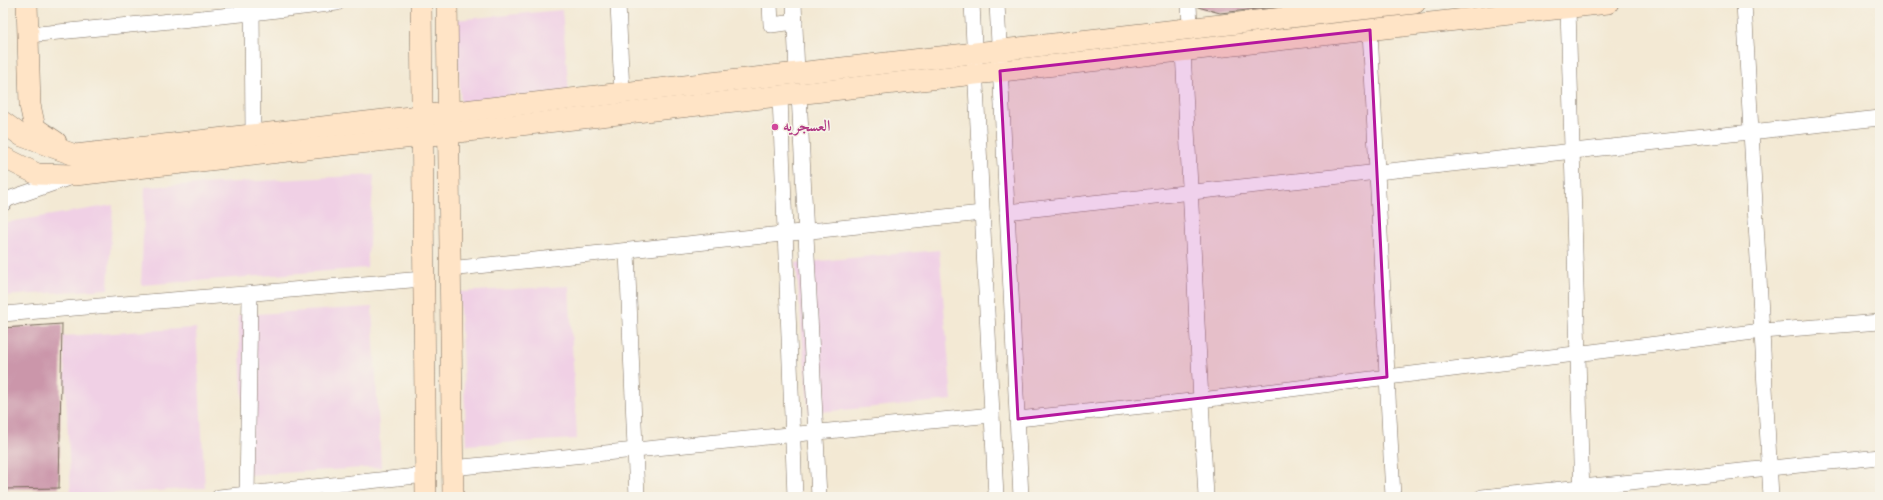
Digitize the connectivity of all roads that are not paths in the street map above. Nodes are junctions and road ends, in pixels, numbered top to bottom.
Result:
1 (27, 3) edge
2 (337, 3) edge
3 (421, 3) edge
4 (447, 3) edge
5 (618, 3) edge
6 (770, 3) edge
7 (794, 3) edge
8 (972, 3) edge
9 (997, 3) edge
10 (1189, 3) edge
11 (1415, 3) edge
12 (1608, 3) edge
13 (1744, 3) edge
14 (1382, 5) edge
15 (252, 8) edge
16 (1568, 8) junction
17 (795, 22) junction
18 (1190, 29) junction
19 (1370, 30) junction
20 (28, 35) junction
21 (999, 50) junction
22 (1183, 51) junction
23 (974, 53) junction
24 (1000, 71) junction
25 (796, 73) junction
26 (975, 74) junction
27 (622, 93) junction
28 (790, 95) junction
29 (447, 113) junction
30 (421, 116) junction
31 (1880, 118) edge
32 (3, 122) edge
33 (1751, 132) junction
34 (447, 134) junction
35 (253, 135) junction
36 (421, 136) junction
37 (1572, 151) junction
38 (3, 157) edge
39 (75, 165) junction
40 (1377, 172) junction
41 (1190, 192) junction
42 (3, 204) edge
43 (1007, 212) junction
44 (982, 213) junction
45 (806, 232) junction
46 (785, 234) junction
47 (627, 250) junction
48 (449, 269) junction
49 (423, 279) junction
50 (250, 294) junction
51 (3, 314) edge
52 (1880, 322) edge
53 (1762, 331) junction
54 (1578, 354) junction
55 (1387, 377) junction
56 (1201, 400) junction
57 (992, 415) junction
58 (1018, 419) junction
59 (816, 433) junction
60 (792, 435) junction
61 (635, 450) junction
62 (1880, 457) edge
63 (452, 468) junction
64 (1769, 468) junction
65 (426, 475) junction
66 (1582, 492) edge
67 (247, 496) edge
68 (219, 497) edge
69 (426, 497) edge
70 (453, 497) edge
71 (637, 497) edge
72 (795, 497) edge
73 (819, 497) edge
74 (996, 497) edge
75 (1022, 497) edge
76 (1206, 497) edge
77 (1393, 497) edge
78 (1482, 497) edge
79 (1771, 497) edge

1 - 20 main road
2 - 15 street
3 - 30 main road
4 - 29 main road
5 - 27 street
6 - 17 street
7 - 17 street
8 - 23 street
9 - 21 street
10 - 18 street
11 - 14 main road
12 - 16 main road
13 - 33 street
14 - 18 main road
15 - 20 street
15 - 35 street
16 - 19 main road
16 - 37 street
17 - 25 street
18 - 21 main road
19 - 22 main road
19 - 40 street
20 - 39 main road
21 - 23 main road
21 - 24 street
22 - 24 main road
22 - 41 street
23 - 25 main road
23 - 26 street
24 - 26 main road
24 - 43 street
25 - 27 main road
26 - 28 main road
26 - 44 street
27 - 29 main road
28 - 34 main road
28 - 45 street
28 - 46 street
29 - 30 main road
29 - 34 main road
30 - 35 main road
30 - 36 main road
31 - 33 street
32 - 39 main road
33 - 37 street
33 - 53 street
34 - 36 main road
34 - 48 main road
35 - 39 main road
36 - 39 main road
36 - 49 main road
37 - 40 street
37 - 54 street
38 - 39 main road
39 - 42 street
40 - 41 street
40 - 55 street
41 - 43 street
41 - 56 street
43 - 58 street
44 - 45 street
44 - 57 street
45 - 46 street
45 - 59 street
46 - 47 street
46 - 60 street
47 - 48 street
47 - 61 street
48 - 63 main road
49 - 50 street
49 - 65 main road
50 - 51 street
50 - 67 street
52 - 53 street
53 - 54 street
53 - 64 street
54 - 55 street
54 - 66 street
55 - 56 street
55 - 77 street
56 - 58 street
56 - 76 street
57 - 59 street
57 - 74 street
58 - 75 street
59 - 60 street
59 - 73 street
60 - 61 street
60 - 72 street
61 - 63 street
61 - 71 street
62 - 64 street
63 - 70 main road
64 - 66 street
64 - 79 street
65 - 67 street
65 - 69 main road
66 - 78 street
67 - 68 street

